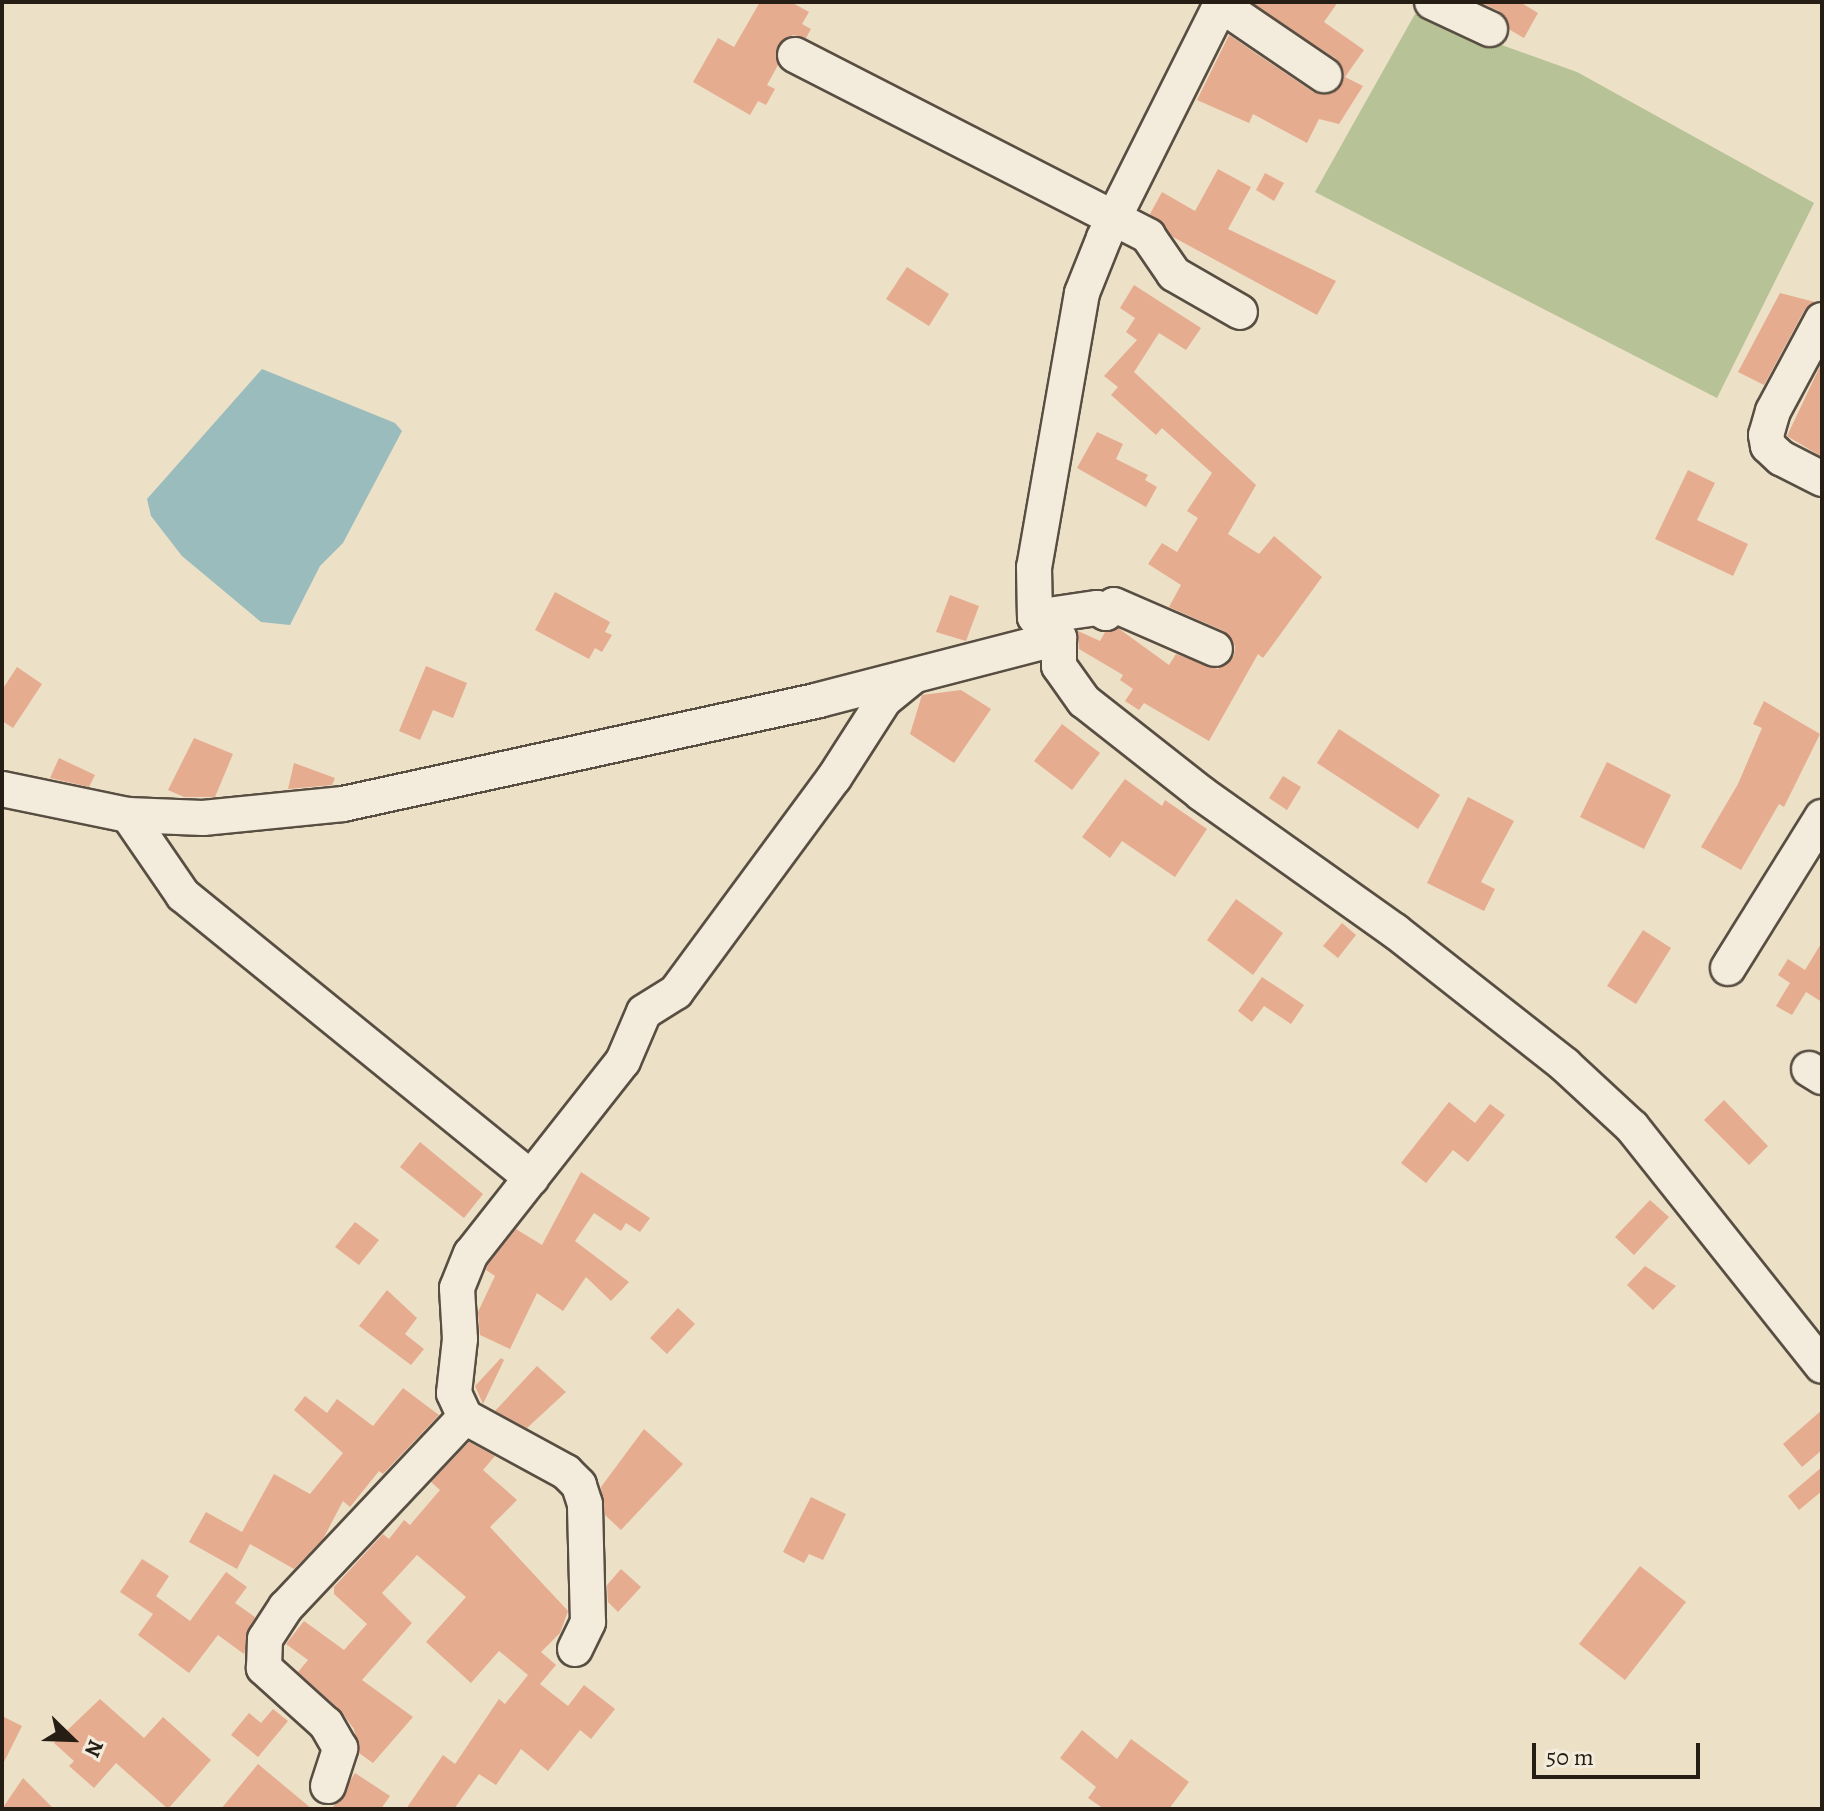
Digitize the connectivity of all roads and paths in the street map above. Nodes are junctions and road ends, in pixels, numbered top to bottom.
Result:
1 (1432, 2) edge
2 (1221, 3) edge
3 (1490, 29) dead end
4 (795, 55) dead end
5 (1324, 75) dead end
6 (1113, 219) junction
7 (1240, 312) dead end
8 (1822, 320) edge
9 (1822, 479) edge
10 (1047, 628) junction
11 (1215, 649) dead end
12 (912, 677) junction
13 (2, 789) edge
14 (128, 815) junction
15 (1822, 817) edge
16 (1728, 968) dead end
17 (531, 1178) junction
18 (1822, 1366) edge
19 (465, 1417) junction
20 (575, 1649) dead end
21 (328, 1786) dead end

1 - 3 street
2 - 5 street
2 - 6 street
4 - 6 street
6 - 7 street
6 - 10 street
8 - 9 street
10 - 11 street
10 - 12 street
10 - 18 street
12 - 14 street
12 - 17 street
13 - 14 street
14 - 17 street
15 - 16 street
17 - 19 street
19 - 20 street
19 - 21 street

